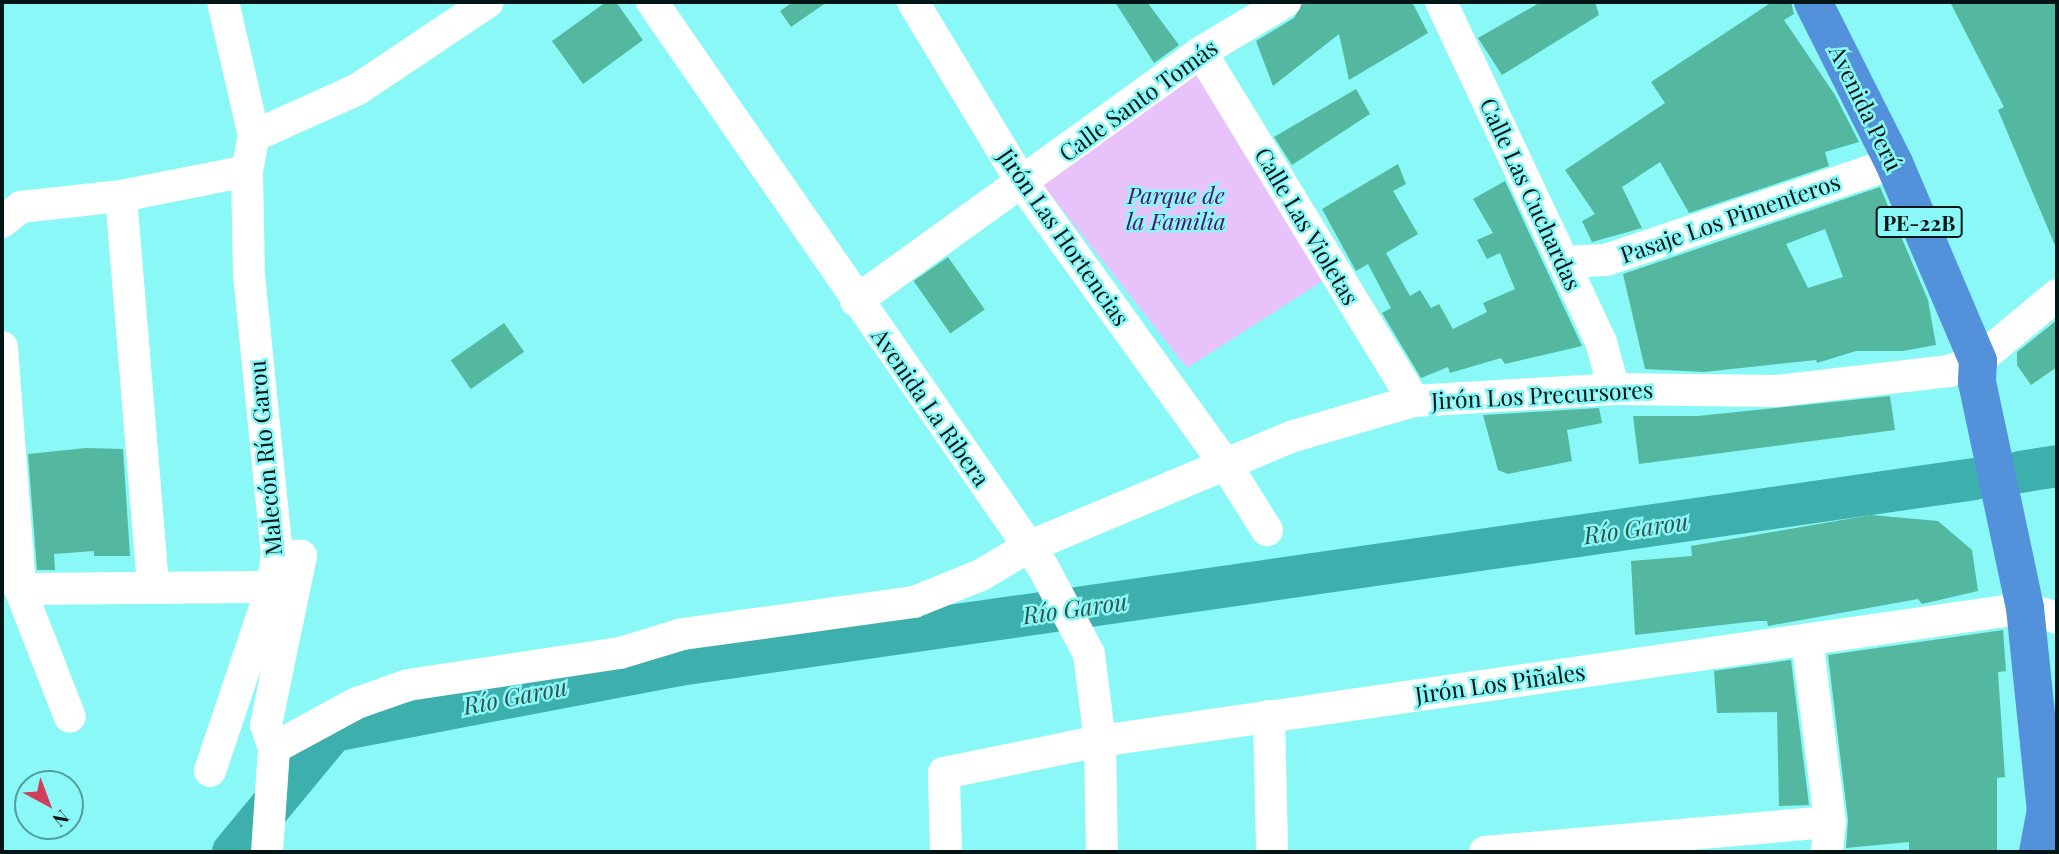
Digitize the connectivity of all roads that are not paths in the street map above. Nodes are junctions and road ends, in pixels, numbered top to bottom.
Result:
1 (223, 2) edge
2 (488, 2) edge
3 (652, 2) edge
4 (913, 2) edge
5 (1285, 2) edge
6 (1441, 2) edge
7 (1812, 2) edge
8 (1201, 52) junction
9 (254, 136) junction
10 (1894, 163) junction
11 (247, 171) junction
12 (1023, 184) junction
13 (121, 196) junction
14 (2, 222) edge
15 (1563, 262) junction
16 (2057, 295) edge
17 (856, 301) junction
18 (2, 346) edge
19 (1978, 361) junction
20 (1614, 388) junction
21 (1414, 401) junction
22 (1226, 465) junction
23 (1267, 530) dead end
24 (277, 555) junction
25 (1036, 557) junction
26 (272, 587) junction
27 (153, 588) junction
28 (20, 589) junction
29 (2041, 613) edge
30 (1807, 639) junction
31 (1269, 716) junction
32 (70, 717) dead end
33 (1100, 741) junction
34 (274, 748) junction
35 (210, 771) dead end
36 (1829, 837) edge
37 (271, 851) edge
38 (946, 852) edge
39 (1102, 852) edge
40 (1272, 852) edge
41 (1485, 852) edge
42 (2038, 852) edge

1 - 9 street
2 - 9 street
3 - 17 street, Avenida La Ribera
4 - 12 street, Jirón Las Hortencias
5 - 8 street, Calle Santo Tomás
6 - 15 street, Calle Las Cuchardas
7 - 10 highway, Avenida Perú / PE-22B
8 - 12 street, Calle Santo Tomás
8 - 21 street, Calle Las Violetas
9 - 11 street, Malecón Río Garou
10 - 15 street, Pasaje Los Pimenteros
10 - 19 highway, Avenida Perú / PE-22B
11 - 13 street
11 - 24 street, Malecón Río Garou
12 - 17 street, Calle Santo Tomás
12 - 22 street, Jirón Las Hortencias
13 - 14 street
13 - 27 street
15 - 20 street, Calle Las Cuchardas
16 - 19 street, Jirón Los Precursores
17 - 25 street, Avenida La Ribera
18 - 28 street
19 - 20 street, Jirón Los Precursores
19 - 29 highway, Avenida Perú / PE-22B
20 - 21 street, Jirón Los Precursores
21 - 22 street, Jirón Los Precursores
22 - 23 street, Jirón Las Hortencias
22 - 25 street, Jirón Los Precursores
24 - 26 street, Malecón Río Garou
24 - 34 street
25 - 33 street, Avenida La Ribera
25 - 34 street, Jirón Los Precursores
26 - 27 street
26 - 35 street, Malecón Río Garou
27 - 28 street
28 - 32 street
29 - 30 street, Jirón Los Piñales
29 - 42 highway, PE-22B
30 - 31 street, Jirón Los Piñales
30 - 36 street
31 - 33 street, Jirón Los Piñales
31 - 40 street
33 - 38 street, Jirón Los Piñales
33 - 39 street, Avenida La Ribera
34 - 37 street
36 - 41 street

